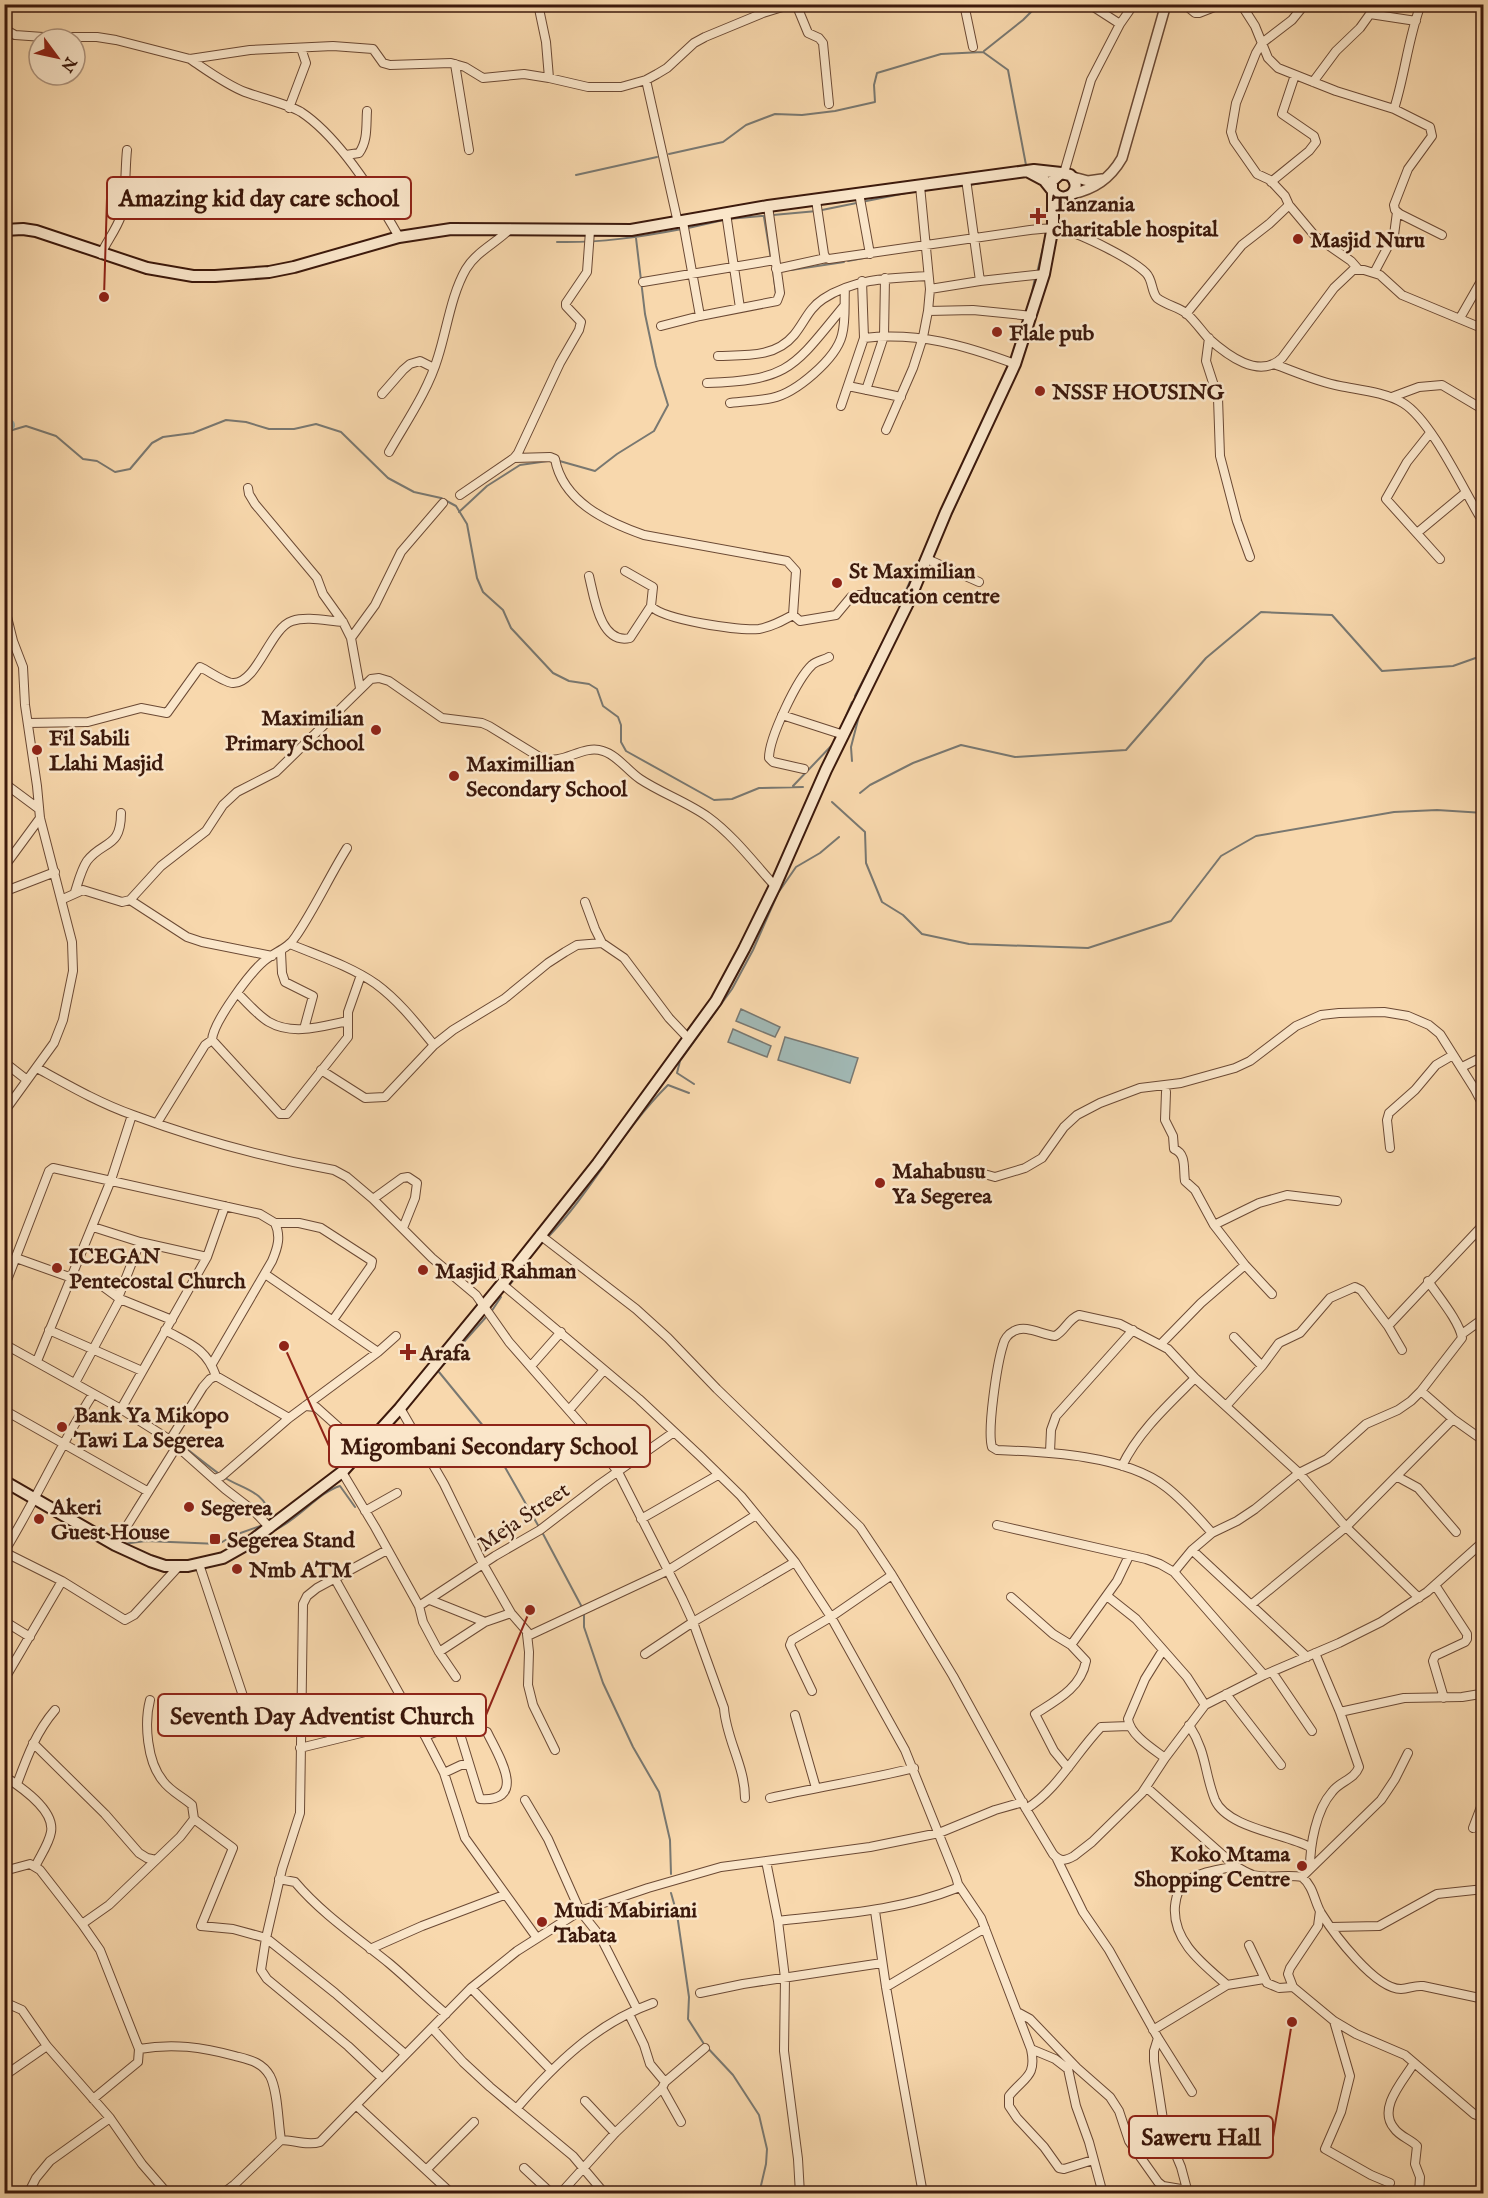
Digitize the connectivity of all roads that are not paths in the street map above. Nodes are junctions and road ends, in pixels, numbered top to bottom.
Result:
1 (538, 4) edge
2 (794, 4) edge
3 (964, 4) edge
4 (1089, 4) edge
5 (1134, 4) edge
6 (1166, 4) edge
7 (1184, 4) edge
8 (1222, 4) edge
9 (1241, 4) edge
10 (1305, 4) edge
11 (1421, 4) edge
12 (1416, 21) junction
13 (1120, 24) junction
14 (4, 28) edge
15 (1262, 43) junction
16 (973, 47) dead end
17 (301, 48) junction
18 (190, 59) junction
19 (455, 64) junction
20 (1295, 75) junction
21 (549, 78) junction
22 (646, 80) junction
23 (1313, 82) junction
24 (829, 104) dead end
25 (289, 108) junction
26 (1394, 109) junction
27 (367, 111) dead end
28 (127, 150) dead end
29 (469, 150) dead end
30 (346, 155) junction
31 (1029, 172) junction
32 (1066, 175) junction
33 (1107, 178) junction
34 (966, 179) junction
35 (1271, 182) junction
36 (920, 186) junction
37 (1052, 190) junction
38 (859, 193) junction
39 (1071, 195) junction
40 (816, 200) junction
41 (1289, 205) junction
42 (768, 206) junction
43 (1397, 212) junction
44 (726, 213) junction
45 (681, 222) junction
46 (1053, 228) junction
47 (510, 229) junction
48 (4, 230) edge
49 (590, 231) junction
50 (1442, 235) dead end
51 (399, 237) junction
52 (975, 237) junction
53 (925, 244) junction
54 (101, 254) junction
55 (870, 254) junction
56 (826, 258) junction
57 (776, 264) junction
58 (734, 268) junction
59 (1358, 269) junction
60 (1374, 273) junction
61 (692, 274) junction
62 (1044, 274) junction
63 (928, 276) junction
64 (1484, 276) edge
65 (885, 278) junction
66 (862, 281) junction
67 (980, 281) junction
68 (644, 282) dead end
69 (845, 288) junction
70 (930, 289) junction
71 (844, 306) junction
72 (740, 308) junction
73 (928, 311) junction
74 (1186, 314) junction
75 (700, 316) junction
76 (1032, 316) junction
77 (1460, 318) junction
78 (661, 326) dead end
79 (1484, 329) edge
80 (884, 336) junction
81 (923, 337) junction
82 (864, 338) junction
83 (1209, 338) junction
84 (718, 356) dead end
85 (1015, 364) junction
86 (1274, 364) junction
87 (434, 368) junction
88 (707, 383) dead end
89 (848, 386) junction
90 (866, 390) junction
91 (382, 394) dead end
92 (901, 397) junction
93 (1392, 397) junction
94 (730, 403) dead end
95 (841, 406) dead end
96 (1484, 410) edge
97 (886, 430) dead end
98 (1430, 433) junction
99 (389, 452) dead end
100 (514, 458) junction
101 (248, 488) dead end
102 (1465, 493) junction
103 (460, 495) dead end
104 (443, 502) dead end
105 (1480, 518) dead end
106 (1417, 532) junction
107 (1250, 557) dead end
108 (927, 559) junction
109 (1440, 559) dead end
110 (625, 571) dead end
111 (589, 576) dead end
112 (979, 582) dead end
113 (908, 603) junction
114 (4, 605) edge
115 (651, 606) junction
116 (793, 615) junction
117 (343, 622) junction
118 (351, 638) junction
119 (829, 657) dead end
120 (360, 688) junction
121 (782, 715) junction
122 (28, 723) junction
123 (844, 735) junction
124 (804, 769) dead end
125 (4, 783) edge
126 (121, 813) dead end
127 (40, 814) junction
128 (347, 848) dead end
129 (4, 867) edge
130 (55, 872) junction
131 (775, 886) junction
132 (4, 888) edge
133 (75, 892) junction
134 (63, 899) junction
135 (130, 900) junction
136 (585, 902) dead end
137 (602, 943) junction
138 (290, 944) junction
139 (281, 952) junction
140 (272, 956) junction
141 (361, 975) junction
142 (237, 993) junction
143 (348, 1022) junction
144 (304, 1029) junction
145 (688, 1038) junction
146 (212, 1040) junction
147 (434, 1045) junction
148 (1453, 1054) junction
149 (1484, 1056) edge
150 (4, 1062) edge
151 (1462, 1067) junction
152 (38, 1068) junction
153 (321, 1070) junction
154 (27, 1080) junction
155 (1166, 1092) dead end
156 (1484, 1107) edge
157 (4, 1112) edge
158 (132, 1115) junction
159 (157, 1123) junction
160 (1390, 1148) dead end
161 (977, 1172) dead end
162 (111, 1180) junction
163 (373, 1199) junction
164 (1337, 1201) dead end
165 (225, 1206) junction
166 (275, 1223) junction
167 (1484, 1224) edge
168 (1214, 1225) junction
169 (93, 1227) junction
170 (403, 1228) junction
171 (540, 1235) junction
172 (140, 1242) junction
173 (207, 1257) junction
174 (16, 1258) junction
175 (1245, 1265) junction
176 (265, 1274) junction
177 (72, 1278) junction
178 (1428, 1281) junction
179 (5, 1283) edge
180 (502, 1284) junction
181 (1272, 1294) dead end
182 (119, 1298) junction
183 (484, 1306) junction
184 (1484, 1318) edge
185 (172, 1320) junction
186 (333, 1320) junction
187 (1388, 1326) junction
188 (49, 1330) junction
189 (165, 1330) junction
190 (1133, 1330) junction
191 (561, 1332) junction
192 (1462, 1334) junction
193 (396, 1336) dead end
194 (1234, 1337) dead end
195 (4, 1344) edge
196 (1161, 1344) junction
197 (94, 1348) junction
198 (1402, 1350) dead end
199 (378, 1352) junction
200 (37, 1362) junction
201 (212, 1364) junction
202 (531, 1366) junction
203 (1262, 1366) junction
204 (604, 1370) junction
205 (142, 1371) junction
206 (216, 1376) junction
207 (1195, 1378) junction
208 (75, 1383) junction
209 (1422, 1391) junction
210 (93, 1394) junction
211 (305, 1406) junction
212 (1226, 1406) junction
213 (400, 1408) junction
214 (121, 1409) junction
215 (4, 1410) edge
216 (569, 1410) junction
217 (290, 1418) junction
218 (1453, 1419) junction
219 (674, 1432) junction
220 (170, 1440) junction
221 (1484, 1441) edge
222 (63, 1443) junction
223 (177, 1446) junction
224 (364, 1450) junction
225 (1050, 1452) junction
226 (1122, 1466) junction
227 (342, 1472) junction
228 (618, 1472) junction
229 (1299, 1473) junction
230 (718, 1475) junction
231 (1398, 1477) junction
232 (215, 1479) junction
233 (4, 1481) edge
234 (147, 1491) junction
235 (397, 1493) dead end
236 (35, 1499) junction
237 (365, 1511) junction
238 (756, 1515) junction
239 (642, 1519) junction
240 (997, 1524) dead end
241 (1346, 1527) junction
242 (270, 1528) junction
243 (1456, 1532) dead end
244 (1212, 1533) junction
245 (1484, 1541) edge
246 (115, 1545) junction
247 (387, 1550) junction
248 (1192, 1550) junction
249 (4, 1552) edge
250 (1129, 1556) junction
251 (795, 1562) junction
252 (199, 1564) junction
253 (483, 1564) junction
254 (179, 1566) junction
255 (667, 1571) junction
256 (1174, 1572) junction
257 (892, 1575) junction
258 (335, 1579) junction
259 (62, 1581) junction
260 (1435, 1585) junction
261 (1107, 1596) junction
262 (1011, 1597) dead end
263 (1419, 1598) junction
264 (430, 1600) junction
265 (1252, 1604) junction
266 (419, 1606) junction
267 (511, 1613) junction
268 (831, 1617) junction
269 (4, 1621) edge
270 (485, 1622) junction
271 (693, 1622) junction
272 (527, 1634) junction
273 (30, 1637) junction
274 (1071, 1646) junction
275 (1163, 1650) junction
276 (439, 1652) junction
277 (1316, 1653) junction
278 (645, 1654) dead end
279 (1307, 1657) junction
280 (1268, 1674) junction
281 (456, 1677) dead end
282 (4, 1680) edge
283 (812, 1691) dead end
284 (1226, 1694) junction
285 (1480, 1694) dead end
286 (243, 1696) dead end
287 (1444, 1698) junction
288 (150, 1700) dead end
289 (1205, 1705) junction
290 (56, 1710) dead end
291 (1340, 1712) junction
292 (795, 1715) dead end
293 (414, 1720) junction
294 (1189, 1725) junction
295 (1129, 1726) junction
296 (1312, 1731) dead end
297 (460, 1734) junction
298 (426, 1737) junction
299 (33, 1743) junction
300 (300, 1748) junction
301 (555, 1750) dead end
302 (1408, 1753) dead end
303 (1165, 1758) junction
304 (469, 1765) junction
305 (1281, 1765) dead end
306 (914, 1768) junction
307 (1068, 1768) junction
308 (444, 1773) junction
309 (4, 1776) edge
310 (17, 1784) junction
311 (1146, 1787) junction
312 (816, 1788) junction
313 (745, 1798) dead end
314 (770, 1798) dead end
315 (1484, 1799) edge
316 (525, 1800) dead end
317 (1025, 1806) junction
318 (194, 1819) junction
319 (1473, 1828) dead end
320 (939, 1833) junction
321 (1310, 1847) junction
322 (1058, 1859) junction
323 (156, 1860) junction
324 (766, 1861) junction
325 (1235, 1866) junction
326 (35, 1867) junction
327 (1310, 1868) junction
328 (4, 1871) edge
329 (1302, 1877) junction
330 (279, 1879) junction
331 (958, 1884) junction
332 (1484, 1889) edge
333 (504, 1895) junction
334 (580, 1911) junction
335 (875, 1911) junction
336 (1320, 1911) junction
337 (778, 1921) junction
338 (82, 1924) junction
339 (1331, 1927) junction
340 (985, 1928) junction
341 (266, 1938) junction
342 (537, 1938) junction
343 (1249, 1945) dead end
344 (370, 1949) junction
345 (882, 1963) junction
346 (785, 1978) junction
347 (1264, 1979) junction
348 (1227, 1984) junction
349 (886, 1987) junction
350 (1293, 1987) junction
351 (471, 1988) junction
352 (700, 1993) dead end
353 (1484, 1999) edge
354 (4, 2002) edge
355 (653, 2003) dead end
356 (637, 2009) junction
357 (1018, 2013) junction
358 (446, 2014) junction
359 (629, 2014) junction
360 (1334, 2021) junction
361 (432, 2028) junction
362 (1153, 2030) junction
363 (1158, 2038) junction
364 (47, 2046) junction
365 (705, 2048) dead end
366 (139, 2049) junction
367 (1031, 2049) junction
368 (405, 2054) junction
369 (1414, 2063) junction
370 (551, 2070) junction
371 (4, 2076) edge
372 (382, 2078) junction
373 (663, 2085) junction
374 (1192, 2092) dead end
375 (93, 2098) junction
376 (585, 2101) dead end
377 (356, 2105) junction
378 (516, 2108) junction
379 (110, 2118) junction
380 (1484, 2118) edge
381 (474, 2122) dead end
382 (681, 2122) dead end
383 (615, 2133) junction
384 (281, 2140) junction
385 (1093, 2160) junction
386 (524, 2168) dead end
387 (427, 2169) junction
388 (584, 2169) junction
389 (1389, 2183) dead end
390 (1187, 2192) edge
391 (28, 2193) edge
392 (168, 2193) edge
393 (222, 2193) edge
394 (452, 2193) edge
395 (552, 2193) edge
396 (560, 2193) edge
397 (605, 2193) edge
398 (800, 2193) edge
399 (920, 2193) edge
400 (1103, 2193) edge
401 (1419, 2193) edge

1 - 21 street
2 - 22 street
2 - 24 street
3 - 16 street
4 - 13 street
5 - 13 street
6 - 33 street
7 - 8 street
9 - 15 street
10 - 15 street
11 - 12 street
12 - 23 street
12 - 26 street
13 - 32 street
14 - 18 street
15 - 20 street
15 - 35 street
17 - 18 street
17 - 19 street
17 - 25 street
18 - 25 street
19 - 21 street
19 - 29 street
20 - 23 street
20 - 35 street
21 - 22 street
22 - 45 street
23 - 26 street
25 - 30 street
26 - 43 street
27 - 30 street
28 - 54 street
30 - 51 street
31 - 32 main road
31 - 34 main road
31 - 37 main road
32 - 33 street
32 - 37 main road
32 - 39 main road
33 - 39 street
34 - 36 main road
34 - 52 street
35 - 41 street
36 - 38 main road
36 - 53 street
37 - 39 main road
37 - 46 main road
38 - 40 main road
38 - 55 street
39 - 46 main road
40 - 42 main road
40 - 56 street
41 - 59 street
41 - 74 street
42 - 44 main road
42 - 57 street
43 - 50 street
43 - 60 street
44 - 45 main road
44 - 58 street
45 - 49 main road
45 - 61 street
46 - 52 street
46 - 62 main road
46 - 74 street
47 - 49 main road
47 - 51 main road
47 - 87 street
48 - 54 main road
49 - 100 street
51 - 54 main road
52 - 53 street
52 - 67 street
53 - 55 street
53 - 63 street
55 - 56 street
56 - 57 street
57 - 58 street
57 - 72 street
58 - 61 street
58 - 72 street
59 - 60 street
59 - 86 street
60 - 77 street
61 - 68 street
61 - 75 street
62 - 67 street
62 - 76 main road
63 - 65 street
63 - 70 street
64 - 77 street
65 - 66 street
65 - 80 street
66 - 69 street
66 - 82 street
67 - 70 street
69 - 71 street
69 - 84 street
70 - 73 street
71 - 88 street
71 - 94 street
72 - 75 street
73 - 76 street
73 - 81 street
74 - 83 street
75 - 78 street
76 - 85 main road
77 - 79 street
80 - 81 street
80 - 82 street
80 - 90 street
81 - 85 street
81 - 92 street
82 - 89 street
83 - 86 street
83 - 107 street
85 - 108 main road
86 - 93 street
87 - 91 street
87 - 99 street
89 - 90 street
89 - 95 street
90 - 92 street
92 - 97 street
93 - 96 street
93 - 98 street
98 - 102 street
98 - 106 street
100 - 103 street
100 - 116 street
101 - 117 street
102 - 105 street
102 - 106 street
104 - 118 street
106 - 109 street
108 - 112 street
108 - 113 main road
110 - 115 street
111 - 115 street
113 - 116 street
113 - 123 main road
114 - 122 street
115 - 116 street
117 - 118 street
117 - 122 street
118 - 120 street
119 - 121 street
120 - 131 street
120 - 135 street
121 - 123 street
121 - 124 street
122 - 127 street
123 - 131 main road
125 - 127 street
126 - 133 street
127 - 129 street
127 - 130 street
128 - 138 street
130 - 132 street
130 - 134 street
131 - 145 main road
133 - 134 street
133 - 135 street
134 - 152 street
135 - 140 street
136 - 137 street
137 - 145 street
137 - 147 street
138 - 139 street
138 - 141 street
139 - 140 street
139 - 144 street
140 - 142 street
141 - 143 street
141 - 147 street
142 - 144 street
142 - 146 street
143 - 144 street
143 - 153 street
145 - 171 main road
146 - 153 street
146 - 159 street
147 - 153 street
148 - 151 street
148 - 160 street
148 - 161 street
149 - 151 street
150 - 154 street
151 - 156 street
152 - 154 street
152 - 158 street
154 - 157 street
155 - 168 street
158 - 159 street
158 - 162 street
159 - 163 street
162 - 165 street
162 - 169 street
162 - 174 street
163 - 170 street
163 - 170 street
164 - 168 street
165 - 166 street
165 - 173 street
166 - 176 street
166 - 186 street
167 - 178 street
168 - 175 street
169 - 172 street
169 - 177 street
170 - 183 street
171 - 180 main road
171 - 257 street
172 - 173 street
172 - 182 street
173 - 185 street
174 - 177 street
174 - 179 street
175 - 181 street
175 - 196 street
176 - 186 street
176 - 201 street
177 - 182 street
177 - 188 street
178 - 187 street
178 - 192 street
180 - 183 main road
180 - 191 street
182 - 185 street
182 - 197 street
183 - 202 street
183 - 213 main road
184 - 192 street
185 - 189 street
186 - 199 street
187 - 198 street
187 - 203 street
188 - 197 street
188 - 200 street
189 - 201 street
189 - 205 street
190 - 196 street
190 - 225 street
190 - 225 street
191 - 202 street
191 - 204 street
192 - 209 street
193 - 199 street
194 - 203 street
195 - 200 street
196 - 207 street
197 - 205 street
197 - 208 street
199 - 211 street
200 - 208 street
201 - 206 street
202 - 216 street
203 - 212 street
204 - 216 street
204 - 219 street
205 - 214 street
206 - 217 street
206 - 220 street
207 - 212 street
207 - 226 street
208 - 210 street
209 - 218 street
209 - 229 street
210 - 214 street
210 - 222 street
211 - 217 street
211 - 224 street
212 - 229 street
213 - 224 main road
213 - 253 street
214 - 220 street
215 - 222 street
216 - 228 street
217 - 232 street
218 - 221 street
218 - 231 street
219 - 228 street, Meja Street
219 - 230 street
220 - 223 street
222 - 234 street
222 - 236 street
223 - 232 street
223 - 234 street
224 - 227 main road
225 - 226 street
226 - 244 street
227 - 237 street
227 - 242 main road
228 - 239 street
228 - 253 street, Meja Street
229 - 241 street
229 - 244 street
230 - 238 street
230 - 239 street
231 - 241 street
231 - 243 street
232 - 242 street
233 - 236 main road
234 - 246 street
235 - 237 street
236 - 246 main road
236 - 249 street
237 - 247 street
238 - 251 street
238 - 255 street
239 - 255 street
240 - 250 street
241 - 263 street
241 - 265 street
242 - 252 main road
244 - 248 street
245 - 260 street
246 - 254 main road
247 - 258 street
247 - 266 street
248 - 256 street
248 - 265 street
249 - 259 street
250 - 256 street
250 - 261 street
251 - 268 street
251 - 271 street
252 - 254 main road
252 - 286 street
253 - 264 street, Meja Street
253 - 267 street
254 - 259 street
255 - 271 street
255 - 272 street
256 - 280 street
257 - 268 street
257 - 317 street
258 - 293 street
258 - 300 street
259 - 273 street
260 - 263 street
260 - 287 street
261 - 274 street
261 - 275 street
262 - 274 street
263 - 277 street
264 - 266 street, Meja Street
264 - 270 street
265 - 279 street
266 - 276 street
267 - 270 street
267 - 272 street
268 - 283 street
268 - 306 street
269 - 273 street
270 - 276 street
271 - 278 street
271 - 313 street
272 - 301 street
273 - 282 street
274 - 307 street
275 - 289 street
275 - 295 street
276 - 281 street
277 - 279 street
277 - 291 street
279 - 280 street
280 - 284 street
280 - 296 street
284 - 289 street
284 - 305 street
285 - 287 street
287 - 291 street
288 - 318 street
289 - 294 street
290 - 299 street
291 - 321 street
292 - 312 street
293 - 298 street
293 - 300 street
294 - 303 street
294 - 321 street
295 - 303 street
295 - 307 street
297 - 298 street
297 - 304 street
297 - 304 street
298 - 308 street
299 - 310 street
299 - 323 street
300 - 330 street
302 - 327 street
303 - 311 street
304 - 308 street
306 - 312 street
306 - 320 street
307 - 317 street
308 - 333 street
309 - 310 street
310 - 326 street
311 - 322 street
311 - 325 street
312 - 314 street
315 - 319 street
316 - 334 street
317 - 320 street
317 - 322 street
318 - 323 street
318 - 341 street
320 - 324 street
320 - 331 street
321 - 327 street
322 - 362 street
323 - 338 street
324 - 334 street
324 - 337 street
325 - 329 street
325 - 348 street
326 - 328 street
326 - 338 street
327 - 329 street
329 - 336 street
330 - 341 street
330 - 344 street
331 - 335 street
331 - 340 street
332 - 339 street
333 - 342 street
333 - 344 street
334 - 342 street
334 - 356 street
335 - 337 street
335 - 345 street
336 - 339 street
336 - 350 street
337 - 346 street
338 - 366 street
339 - 353 street
340 - 349 street
340 - 357 street
341 - 368 street
341 - 372 street
342 - 351 street
343 - 347 street
344 - 358 street
345 - 346 street
345 - 349 street
346 - 352 street
346 - 398 street
347 - 348 street
347 - 350 street
348 - 362 street
349 - 399 street
350 - 360 street
351 - 358 street
351 - 370 street
354 - 364 street
355 - 356 street
356 - 359 street
357 - 367 street
357 - 390 street
358 - 361 street
359 - 370 street
359 - 373 street
360 - 369 street
360 - 389 street
361 - 368 street
361 - 378 street
362 - 363 street
363 - 374 street
363 - 390 street
364 - 371 street
364 - 375 street
365 - 373 street
366 - 375 street
366 - 384 street
367 - 385 street
367 - 385 street
368 - 372 street
369 - 380 street
369 - 401 street
370 - 378 street
372 - 377 street
373 - 382 street
373 - 383 street
375 - 379 street
376 - 383 street
377 - 384 street
377 - 387 street
378 - 388 street
379 - 391 street
379 - 392 street
381 - 387 street
383 - 388 street
384 - 393 street
385 - 400 street
386 - 395 street
387 - 394 street
388 - 396 street
388 - 397 street

